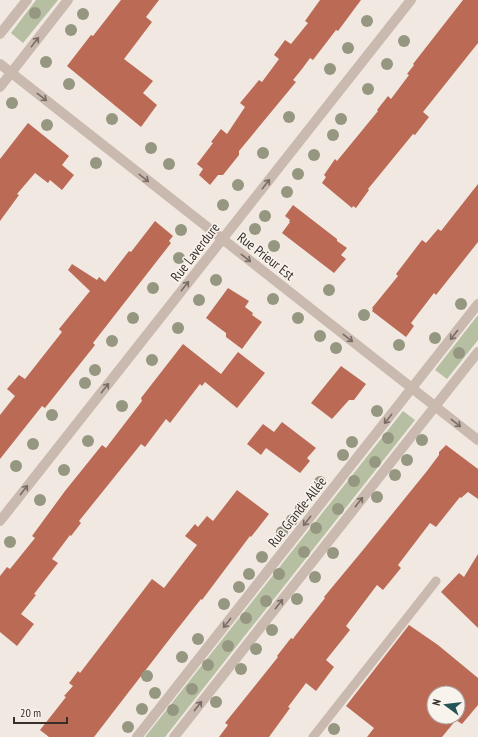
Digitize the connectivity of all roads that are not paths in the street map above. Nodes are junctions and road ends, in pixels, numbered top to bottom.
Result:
1 (27, 0) edge
2 (68, 0) edge
3 (412, 0) edge
4 (0, 34) edge
5 (0, 64) edge
6 (11, 73) junction
7 (0, 87) edge
8 (222, 240) junction
9 (478, 304) edge
10 (478, 352) edge
11 (412, 388) junction
12 (435, 406) junction
13 (478, 440) edge
14 (0, 521) edge
15 (436, 581) dead end
16 (137, 737) edge
17 (174, 737) edge
18 (313, 737) edge

1 - 4 street
6 -> 2 street
8 -> 3 street, Rue Laverdure
5 - 6 street, Rue Prieur Est
6 - 7 street
6 -> 8 street, Rue Prieur Est
8 -> 11 street, Rue Prieur Est
14 -> 8 street, Rue Laverdure
9 -> 11 street, Rue Grande-Allée
10 - 12 street
11 - 12 street, Rue Prieur Est
11 -> 16 street, Rue Grande-Allée
12 -> 13 street, Rue Prieur Est
17 -> 12 street
15 - 18 lane

